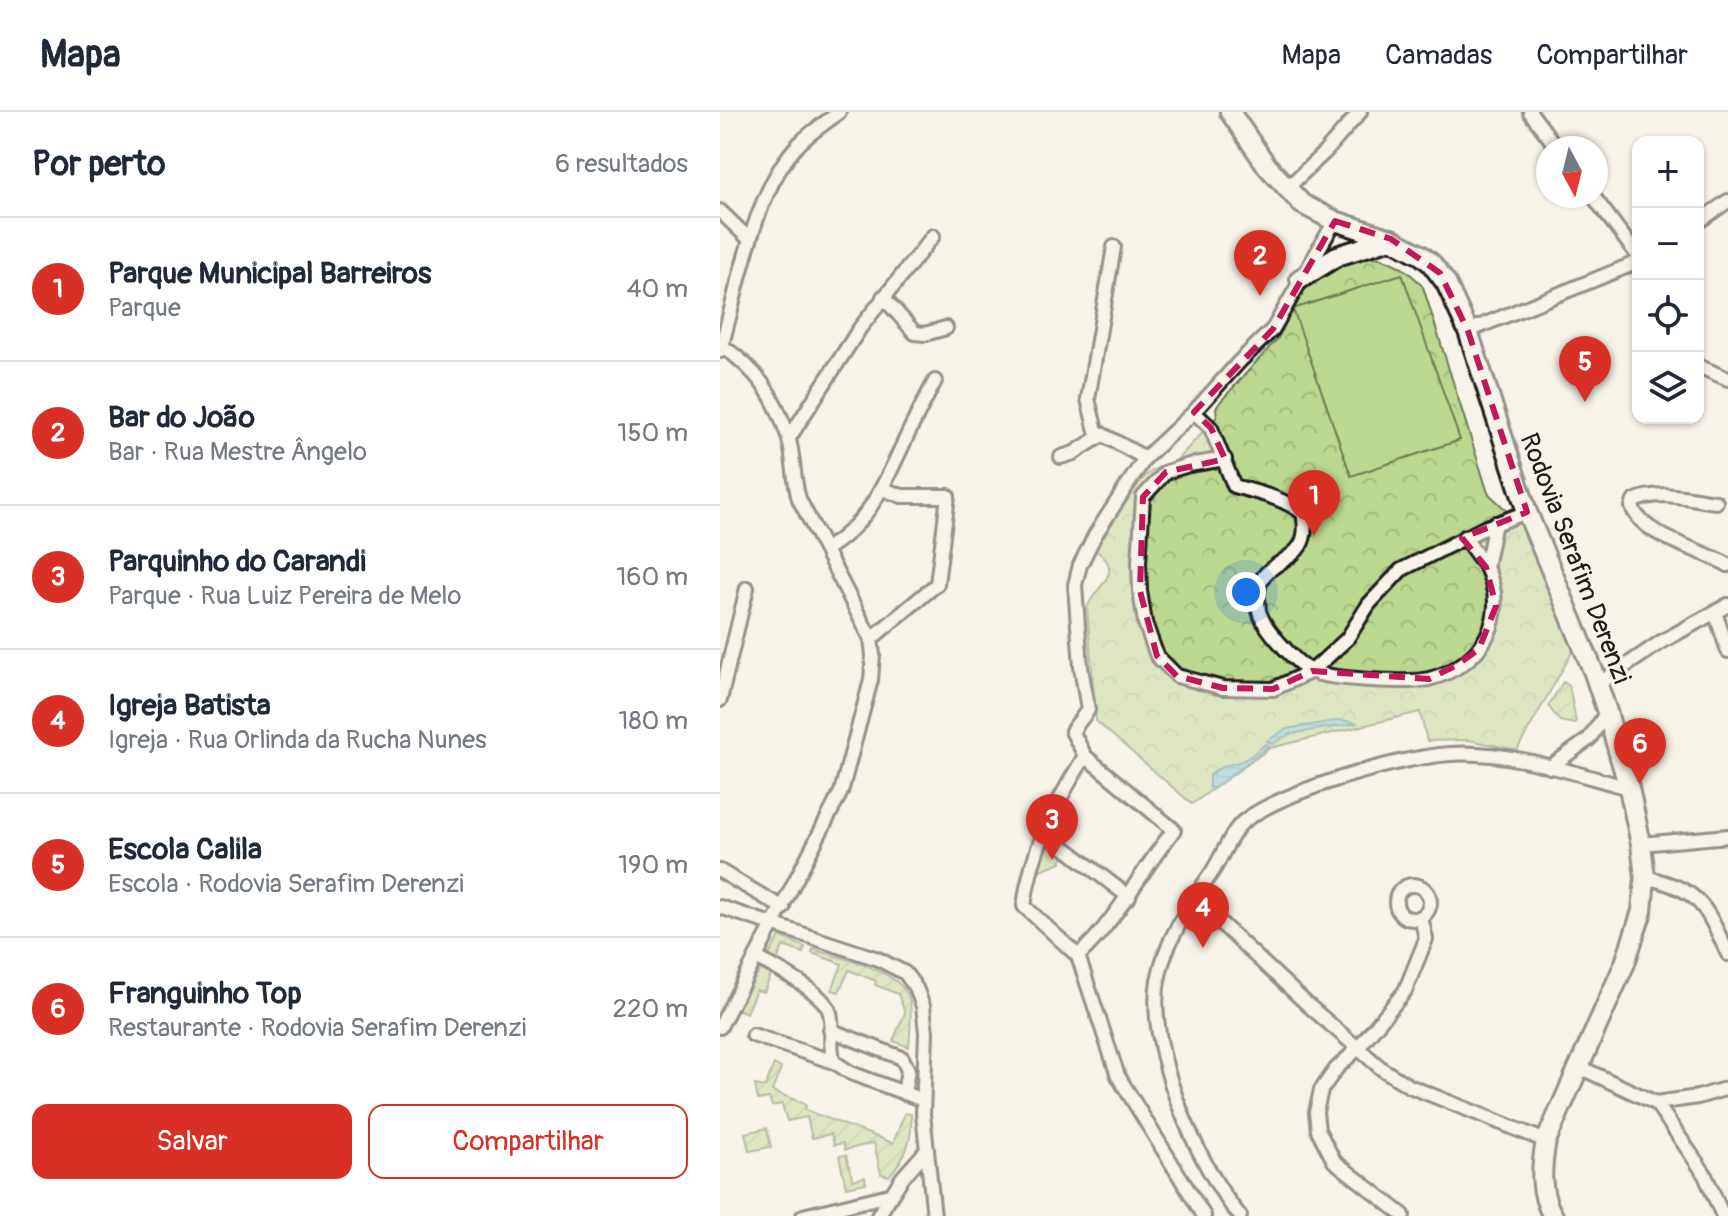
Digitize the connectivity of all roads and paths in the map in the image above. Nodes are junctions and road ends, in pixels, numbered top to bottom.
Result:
1 (839, 112) edge
2 (1230, 112) edge
3 (1360, 112) edge
4 (1536, 114) edge
5 (1550, 136) edge
6 (1286, 189) junction
7 (1728, 201) edge
8 (1602, 208) edge
9 (720, 211) edge
10 (1704, 218) edge
11 (1335, 221) junction
12 (933, 236) dead end
13 (1391, 239) junction
14 (750, 240) junction
15 (1114, 247) dead end
16 (1632, 248) edge
17 (1632, 264) edge
18 (1300, 279) junction
19 (883, 297) junction
20 (946, 328) dead end
21 (1468, 331) junction
22 (721, 348) edge
23 (1704, 369) edge
24 (1728, 379) edge
25 (935, 381) dead end
26 (1194, 412) junction
27 (1102, 435) junction
28 (789, 438) junction
29 (1061, 457) dead end
30 (1145, 458) junction
31 (1225, 459) junction
32 (883, 489) junction
33 (1716, 502) dead end
34 (1527, 512) junction
35 (1495, 523) junction
36 (1464, 537) junction
37 (826, 549) junction
38 (1728, 565) edge
39 (1486, 567) junction
40 (747, 588) dead end
41 (1728, 605) edge
42 (1715, 612) junction
43 (871, 639) junction
44 (1728, 651) edge
45 (1312, 671) junction
46 (1597, 685) junction
47 (720, 700) edge
48 (1607, 712) junction
49 (1085, 756) junction
50 (1550, 767) junction
51 (1629, 788) junction
52 (1043, 831) junction
53 (1728, 836) edge
54 (1641, 844) junction
55 (720, 871) edge
56 (1645, 877) junction
57 (1129, 897) junction
58 (1194, 898) junction
59 (720, 907) edge
60 (783, 908) junction
61 (1421, 917) dead end
62 (772, 926) junction
63 (1728, 954) edge
64 (1078, 956) junction
65 (756, 957) junction
66 (720, 1027) edge
67 (830, 1030) junction
68 (753, 1035) dead end
69 (1357, 1049) junction
70 (834, 1062) junction
71 (1577, 1066) junction
72 (1728, 1088) edge
73 (904, 1093) junction
74 (923, 1100) junction
75 (1656, 1103) junction
76 (1546, 1141) junction
77 (926, 1151) junction
78 (1220, 1189) junction
79 (889, 1195) junction
80 (1196, 1202) junction
81 (1403, 1215) edge
82 (803, 1216) edge
83 (878, 1216) edge
84 (934, 1216) edge
85 (1204, 1216) edge
86 (1240, 1216) edge
87 (1553, 1216) edge
88 (1723, 1216) edge

1 - 14 street
2 - 6 main road, Rodovia Serafim Derenzi
3 - 6 street
4 - 5 street
6 - 11 main road, Rodovia Serafim Derenzi
7 - 10 street
8 - 16 street
9 - 14 street
11 - 13 main road, Rodovia Serafim Derenzi
11 - 18 street
12 - 19 street
13 - 18 main road
13 - 21 main road, Rodovia Serafim Derenzi
14 - 22 street
15 - 27 street
17 - 21 street
18 - 26 street
19 - 20 street
19 - 28 street
21 - 34 main road, Rodovia Serafim Derenzi
22 - 28 street
23 - 24 street
25 - 32 street
26 - 30 street
26 - 31 street
27 - 29 street
27 - 30 street
28 - 37 street
30 - 49 street
31 - 45 street
31 - 45 street
32 - 37 street
32 - 43 street
33 - 38 street
34 - 35 street
34 - 46 main road, Rodovia Serafim Derenzi
35 - 36 street
35 - 39 street
36 - 39 street
36 - 45 street
37 - 43 street
39 - 45 street
40 - 47 street
41 - 42 street
42 - 44 street
42 - 46 street
43 - 60 street
46 - 48 main road, Rodovia Serafim Derenzi
48 - 50 street
48 - 51 main road, Rodovia Serafim Derenzi
49 - 52 street
49 - 57 street
50 - 51 street
50 - 58 street
51 - 54 main road, Rodovia Serafim Derenzi
52 - 57 street
52 - 64 street
53 - 54 street
54 - 56 main road, Rodovia Serafim Derenzi
55 - 60 street
56 - 63 street
56 - 71 main road, Rodovia Serafim Derenzi
57 - 64 street
58 - 69 street
58 - 78 street
59 - 62 street
60 - 62 street
61 - 69 street
62 - 65 street
62 - 74 street
64 - 80 street
65 - 66 street
65 - 67 street
67 - 70 street
67 - 73 street
68 - 70 street
69 - 76 street
69 - 81 street
70 - 73 street
71 - 75 street
71 - 76 main road, Rodovia Serafim Derenzi
72 - 75 street
73 - 74 street
74 - 77 street
75 - 88 street
76 - 87 main road, Rodovia Serafim Derenzi
77 - 79 street
77 - 84 street
78 - 80 street
78 - 86 street
79 - 82 street
79 - 83 street
80 - 85 street

